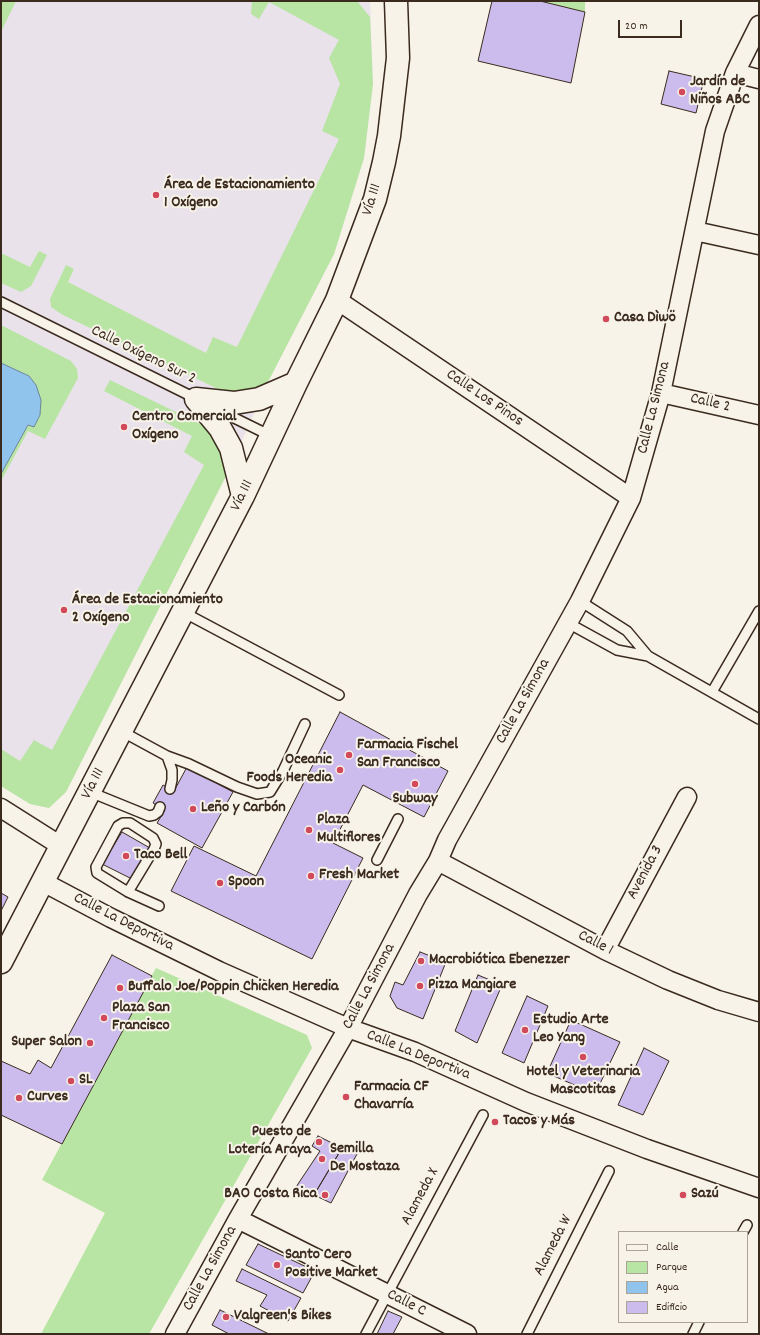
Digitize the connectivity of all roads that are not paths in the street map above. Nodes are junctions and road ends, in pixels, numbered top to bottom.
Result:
1 (392, 6) edge
2 (759, 25) edge
3 (735, 73) junction
4 (759, 79) edge
5 (695, 231) junction
6 (759, 244) edge
7 (337, 300) junction
8 (1, 302) edge
9 (296, 383) junction
10 (661, 393) junction
11 (196, 399) junction
12 (759, 415) edge
13 (271, 436) junction
14 (243, 496) junction
15 (631, 498) junction
16 (580, 601) junction
17 (759, 611) edge
18 (183, 612) junction
19 (568, 623) junction
20 (648, 656) junction
21 (712, 692) junction
22 (339, 695) dead end
23 (759, 719) edge
24 (304, 724) dead end
25 (121, 731) junction
26 (168, 756) junction
27 (170, 789) dead end
28 (90, 792) junction
29 (687, 797) dead end
30 (160, 807) dead end
31 (1, 808) edge
32 (398, 819) dead end
33 (61, 846) junction
34 (377, 860) dead end
35 (438, 860) junction
36 (43, 882) junction
37 (128, 892) junction
38 (160, 906) dead end
39 (605, 950) junction
40 (1, 962) edge
41 (759, 1012) edge
42 (348, 1028) junction
43 (483, 1115) dead end
44 (609, 1171) dead end
45 (759, 1188) edge
46 (238, 1219) junction
47 (386, 1294) junction
48 (698, 1323) edge
49 (175, 1334) edge
50 (366, 1334) edge
51 (467, 1334) edge
52 (527, 1334) edge
53 (693, 1334) edge

1 - 7 main road, Vía 111
2 - 3 street, Calle La Simona
3 - 4 street
3 - 5 street, Calle La Simona
5 - 6 street
5 - 10 street, Calle La Simona
7 - 9 main road, Vía 111
7 - 15 street, Calle Los Pinos
8 - 11 lane, Calle Oxígeno Sur 2
9 - 11 main road
9 - 13 main road, Vía 111
10 - 12 street, Calle 2
10 - 15 street, Calle La Simona
11 - 13 lane, Calle Oxígeno Sur 2
11 - 14 main road
13 - 14 main road, Vía 111
14 - 18 main road, Vía 111
15 - 16 street, Calle La Simona
16 - 19 street, Calle La Simona
16 - 20 lane
17 - 21 lane
18 - 22 lane
18 - 25 main road, Vía 111
19 - 20 lane
19 - 35 street, Calle La Simona
20 - 21 lane
21 - 23 lane
24 - 26 lane
25 - 26 lane
25 - 28 main road, Vía 111
26 - 27 lane
28 - 30 lane
28 - 33 main road, Vía 111
29 - 39 street, Avenida 3
31 - 33 street
32 - 34 lane
33 - 36 main road, Vía 111
35 - 39 street, Calle 1
35 - 42 street, Calle La Simona
36 - 40 main road, Vía 111
36 - 42 street, Calle La Deportiva
37 - 37 lane
37 - 38 lane
39 - 41 street, Calle 1
42 - 45 street, Calle La Deportiva
42 - 46 street, Calle La Simona
43 - 47 lane, Alameda X
44 - 52 lane, Alameda W
46 - 47 street, Calle C
46 - 49 street, Calle La Simona
47 - 50 lane, Alameda X
47 - 51 street, Calle C
48 - 53 lane

